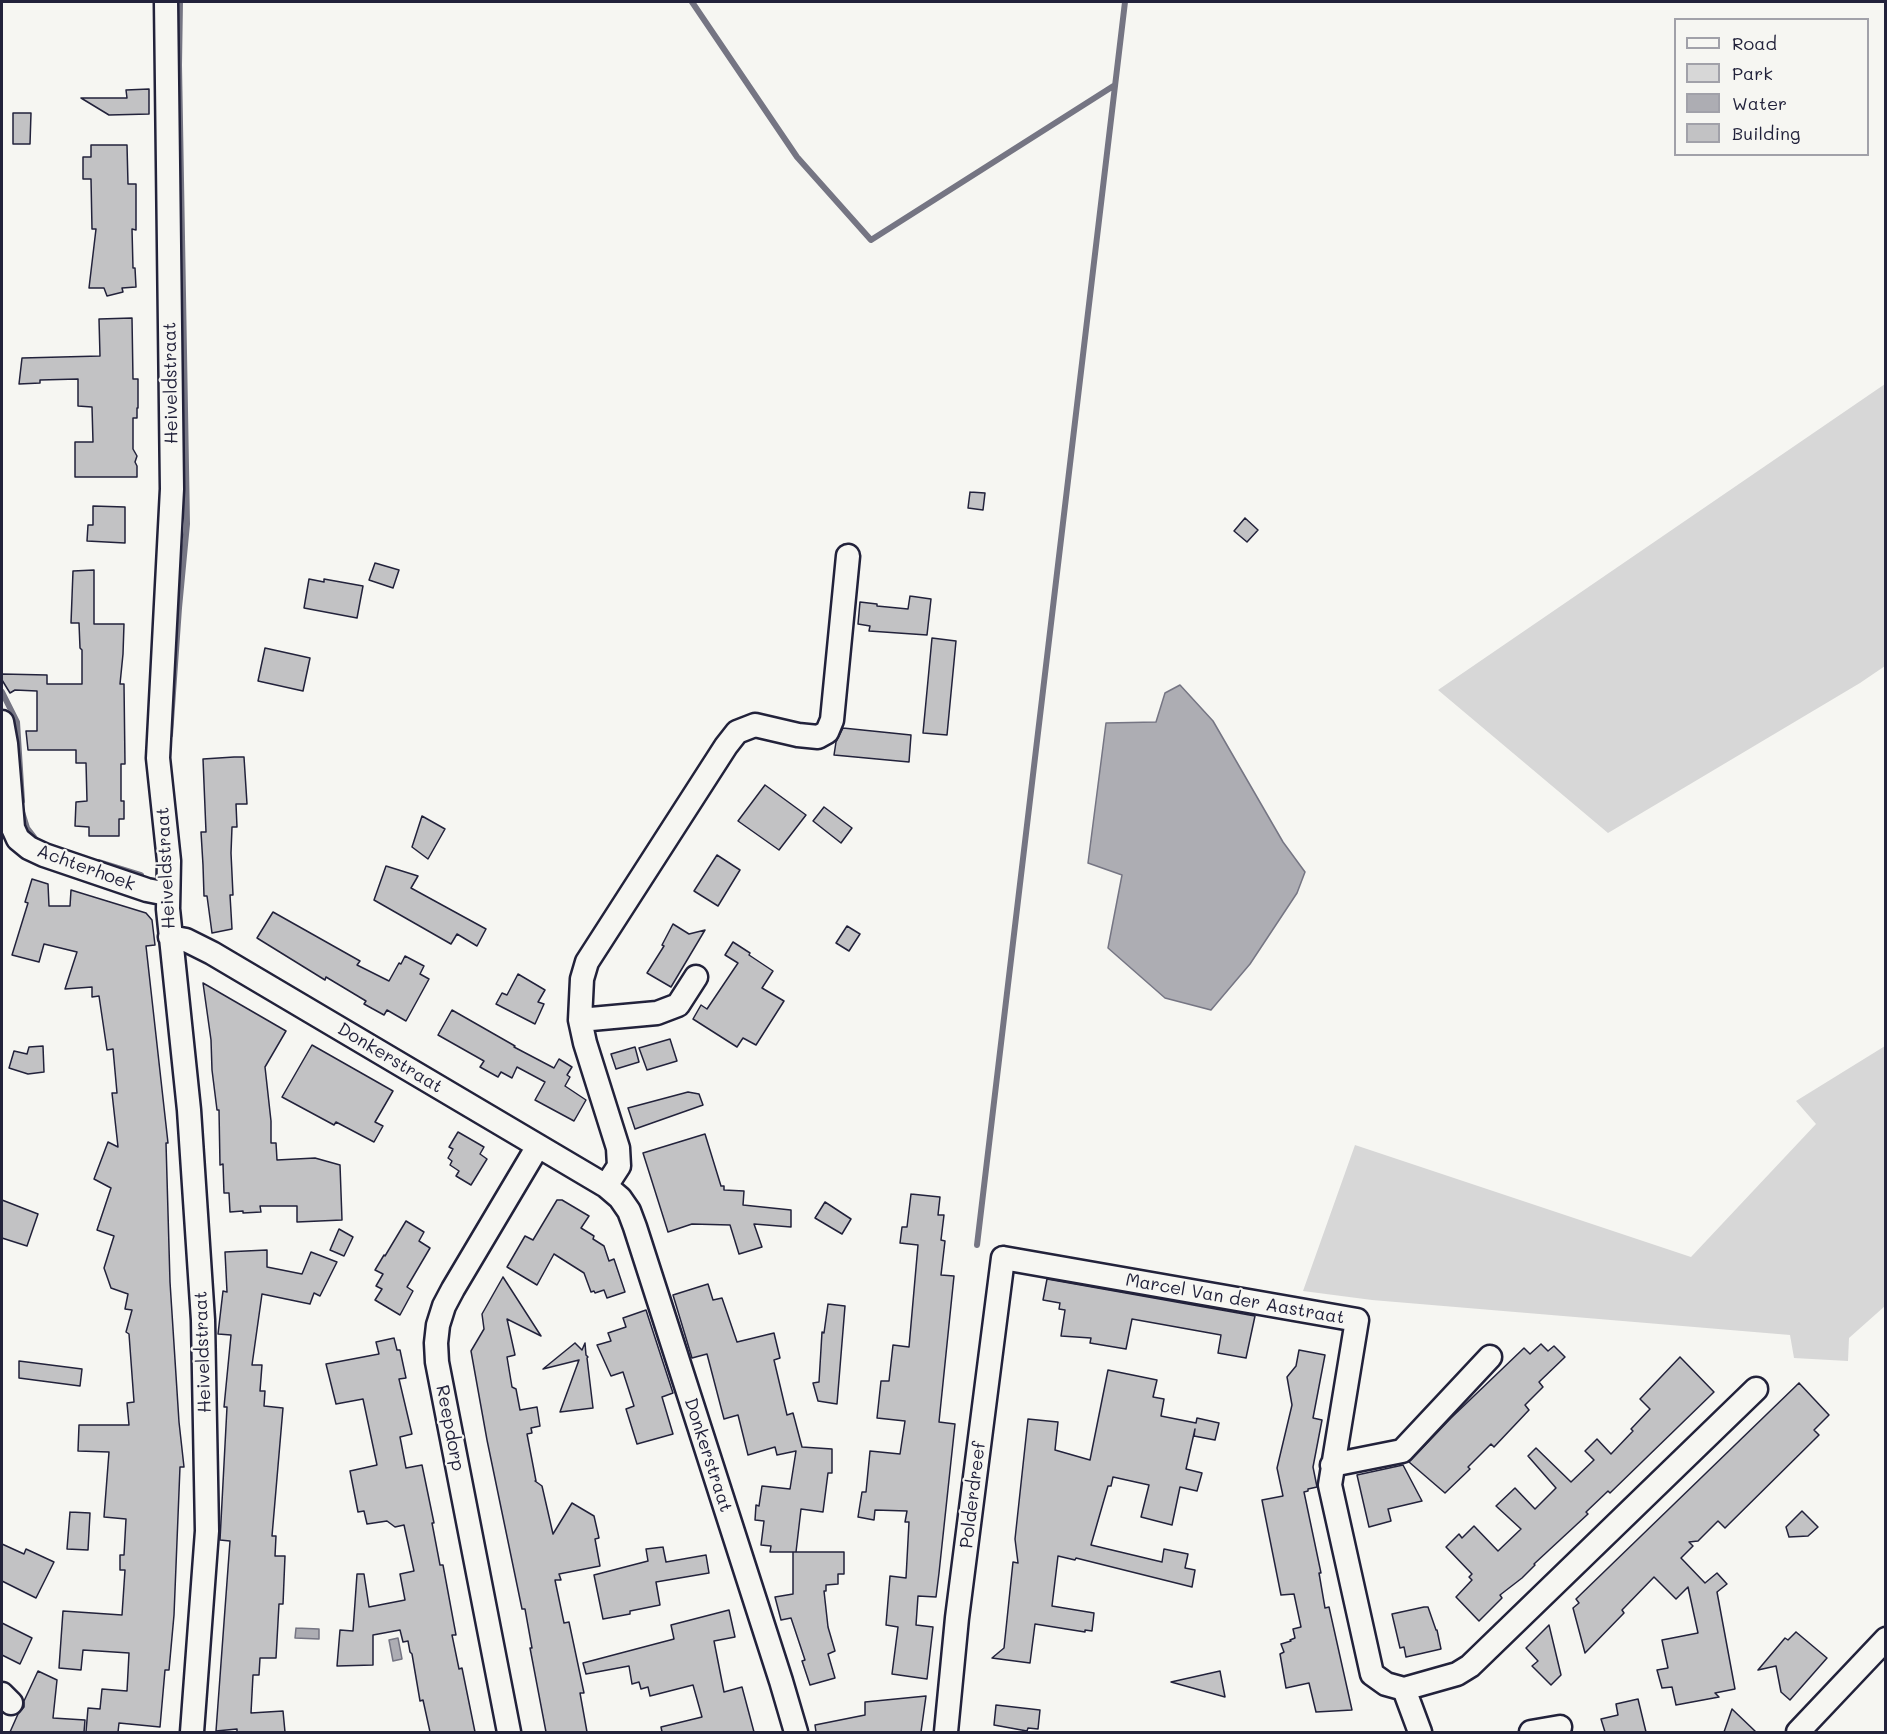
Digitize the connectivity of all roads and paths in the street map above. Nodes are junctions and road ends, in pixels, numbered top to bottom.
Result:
1 (166, 2) edge
2 (848, 556) dead end
3 (2, 723) edge
4 (10, 846) edge
5 (167, 894) junction
6 (170, 937) junction
7 (696, 977) dead end
8 (580, 1020) junction
9 (538, 1146) junction
10 (606, 1185) junction
11 (1003, 1258) joint
12 (1490, 1357) dead end
13 (1756, 1389) dead end
14 (1332, 1465) junction
15 (1886, 1640) edge
16 (1404, 1689) junction
17 (1560, 1727) dead end
18 (192, 1732) edge
19 (510, 1732) edge
20 (796, 1732) edge
21 (946, 1732) edge
22 (1420, 1732) edge
23 (1531, 1732) edge
24 (1798, 1732) edge

1 - 5 street, Heiveldstraat
2 - 8 street
3 - 4 street, Achterhoek
4 - 5 street, Achterhoek
5 - 6 street, Heiveldstraat
6 - 9 street, Donkerstraat
6 - 18 street, Heiveldstraat
7 - 8 street
8 - 10 street
9 - 10 street, Donkerstraat
9 - 19 street, Reepdorp
10 - 20 street, Donkerstraat
11 - 14 street, Marcel Van der Aastraat
11 - 21 street, Polderdreef
12 - 14 street
13 - 16 street
14 - 16 street, Marcel Van der Aastraat
15 - 24 street
16 - 22 street
17 - 23 street

